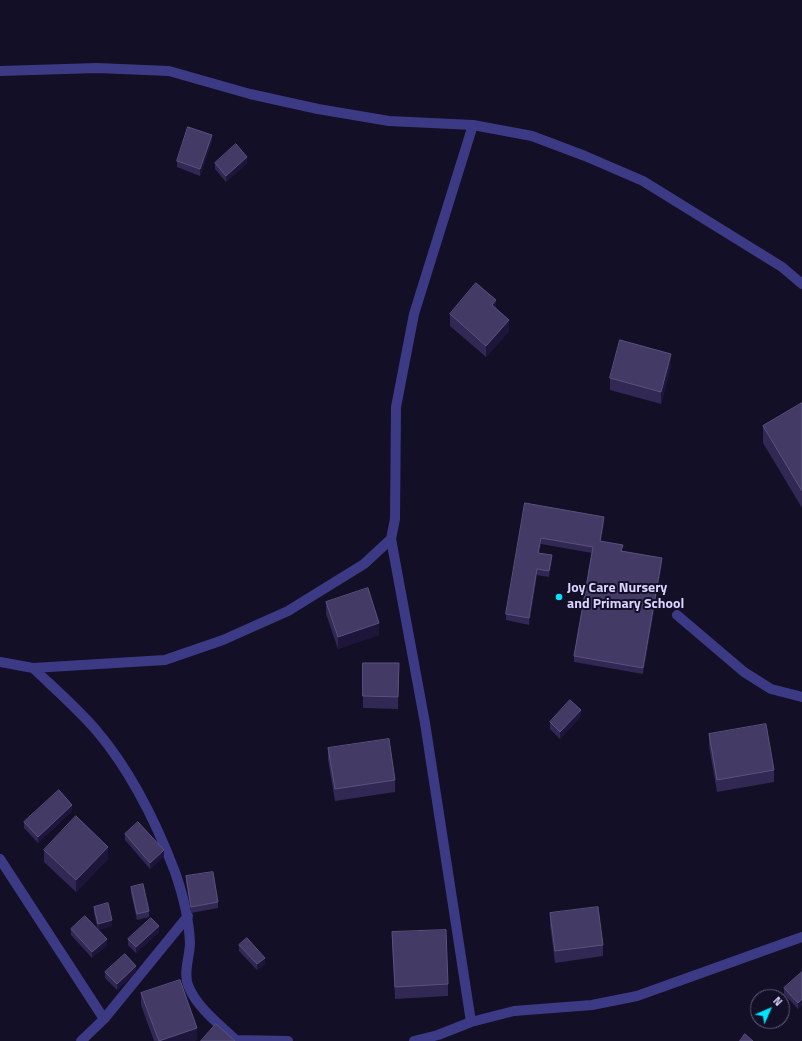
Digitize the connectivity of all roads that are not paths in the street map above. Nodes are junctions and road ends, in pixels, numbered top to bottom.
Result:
1 (0, 71) edge
2 (473, 125) junction
3 (802, 284) edge
4 (390, 540) junction
5 (677, 615) dead end
6 (0, 662) edge
7 (33, 668) junction
8 (802, 697) edge
9 (0, 859) edge
10 (188, 916) junction
11 (802, 937) edge
12 (104, 1019) junction
13 (471, 1022) junction
14 (237, 1040) edge
15 (81, 1041) edge
16 (288, 1041) edge
17 (414, 1041) edge

1 - 2 street
2 - 3 street
2 - 4 street
4 - 7 street
4 - 13 street
5 - 8 street
6 - 7 street
7 - 10 street
9 - 12 street
10 - 12 street
10 - 14 street
11 - 13 street
12 - 15 street
13 - 17 street
14 - 16 street

